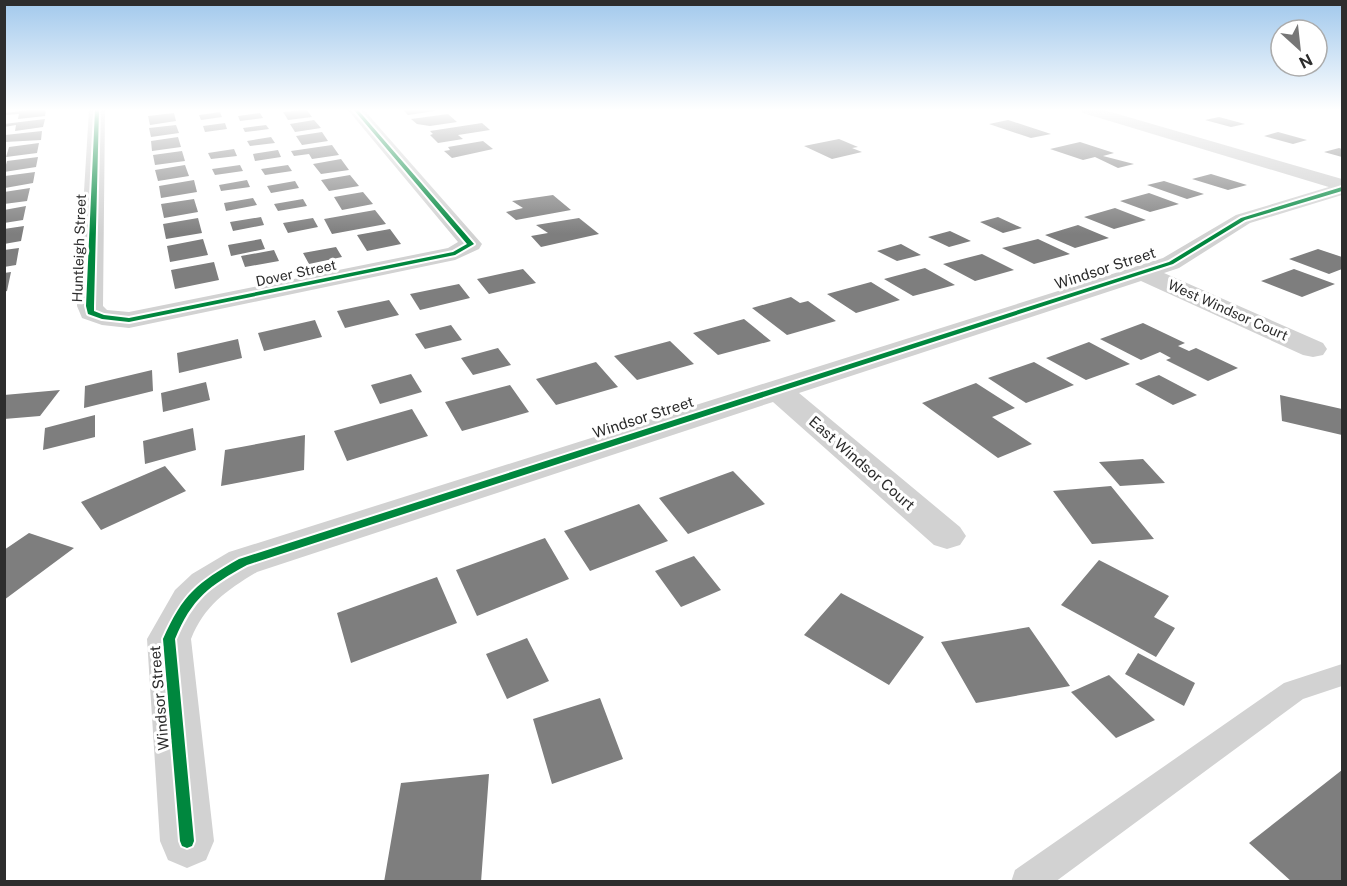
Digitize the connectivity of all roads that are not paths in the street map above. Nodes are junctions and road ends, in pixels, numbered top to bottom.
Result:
1 (96, 151) edge
2 (391, 151) edge
3 (1224, 151) edge
4 (1342, 187) edge
5 (1142, 272) junction
6 (129, 320) joint
7 (1313, 349) dead end
8 (777, 390) junction
9 (947, 536) dead end
10 (1342, 675) edge
11 (187, 841) dead end
12 (1027, 882) edge

1 - 6 street, Huntleigh Street
2 - 6 street, Dover Street
3 - 4 main road
4 - 5 street, Windsor Street
5 - 7 street, West Windsor Court
5 - 8 street, Windsor Street
8 - 9 street, East Windsor Court
8 - 11 street, Windsor Street
10 - 12 lane

